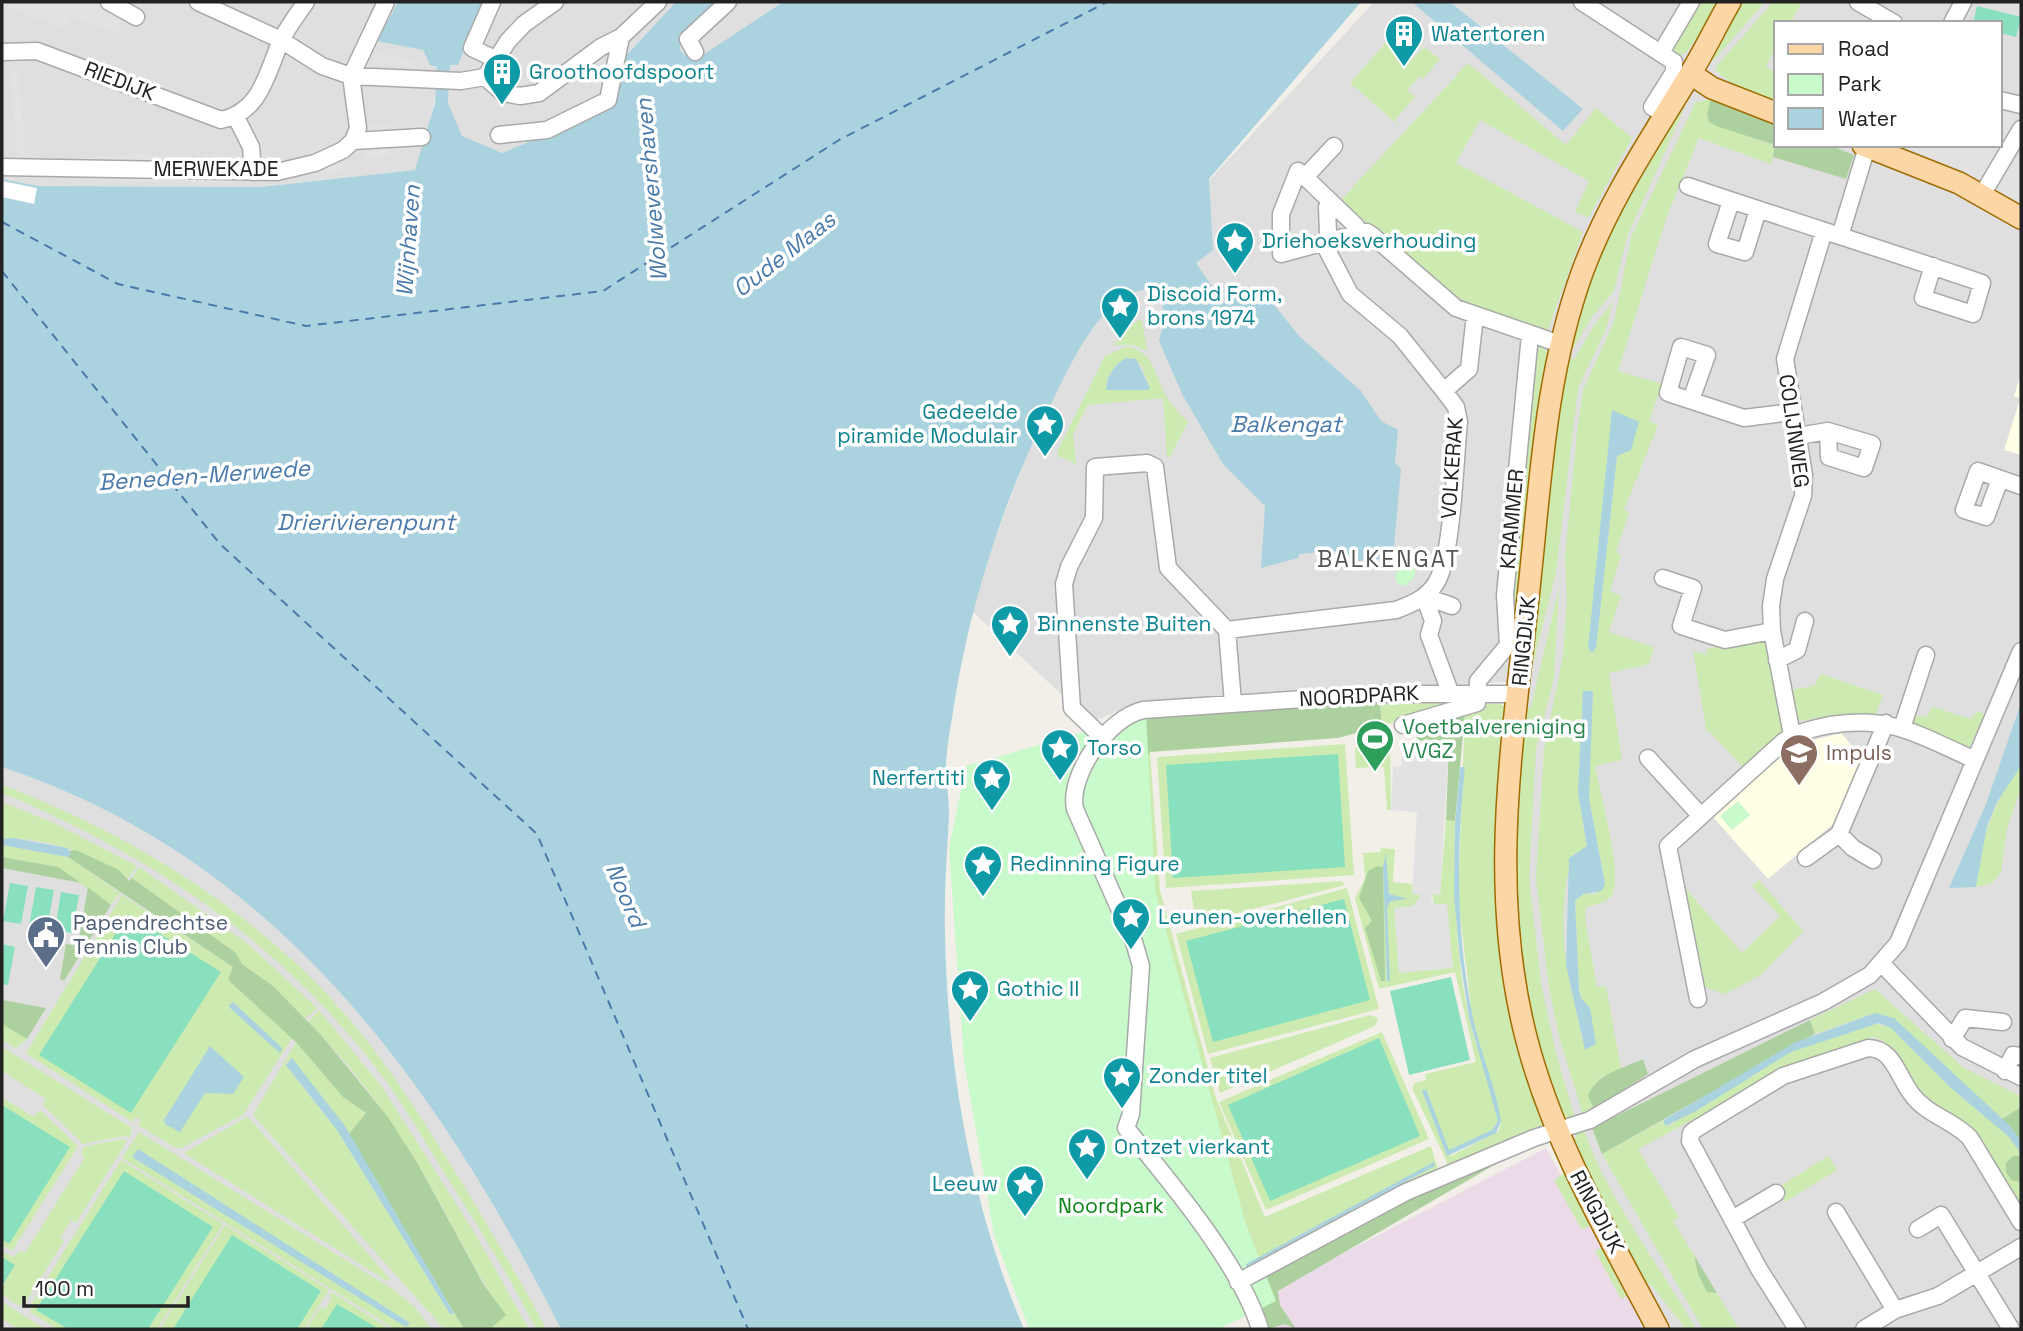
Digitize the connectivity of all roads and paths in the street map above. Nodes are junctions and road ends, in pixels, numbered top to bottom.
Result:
1 (109, 2) edge
2 (198, 2) edge
3 (306, 2) edge
4 (386, 2) edge
5 (492, 2) edge
6 (555, 2) edge
7 (658, 2) edge
8 (729, 2) edge
9 (1582, 2) edge
10 (1691, 2) edge
11 (1730, 2) edge
12 (1858, 2) edge
13 (1963, 2) edge
14 (1608, 8) edge
15 (136, 17) dead end
16 (1891, 21) edge
17 (1953, 21) edge
18 (621, 37) junction
19 (281, 40) junction
20 (2, 52) edge
21 (695, 52) dead end
22 (496, 60) junction
23 (1675, 62) junction
24 (351, 76) junction
25 (485, 76) junction
26 (2002, 100) edge
27 (2021, 104) edge
28 (1774, 112) edge
29 (238, 120) junction
30 (2021, 129) edge
31 (499, 135) dead end
32 (422, 137) dead end
33 (353, 141) junction
34 (1334, 146) dead end
35 (1865, 147) edge
36 (1872, 147) edge
37 (1892, 150) edge
38 (2, 167) edge
39 (253, 172) junction
40 (1305, 177) junction
41 (1688, 186) dead end
42 (1982, 195) junction
43 (1731, 201) junction
44 (1331, 202) junction
45 (1758, 210) junction
46 (2021, 218) edge
47 (1359, 233) junction
48 (1832, 233) junction
49 (1325, 238) junction
50 (1933, 266) dead end
51 (1475, 315) junction
52 (1530, 335) junction
53 (1560, 344) junction
54 (1444, 391) junction
55 (1691, 400) dead end
56 (1792, 412) junction
57 (1828, 432) dead end
58 (1798, 436) junction
59 (2000, 479) dead end
60 (2021, 486) edge
61 (1662, 578) dead end
62 (1452, 606) dead end
63 (1805, 621) dead end
64 (1227, 630) junction
65 (1772, 631) junction
66 (2021, 652) edge
67 (1926, 655) dead end
68 (1777, 660) junction
69 (1450, 692) junction
70 (1478, 692) junction
71 (1518, 694) junction
72 (1233, 703) junction
73 (1403, 725) dead end
74 (1894, 725) junction
75 (1792, 735) junction
76 (1101, 736) junction
77 (1648, 758) dead end
78 (1975, 760) junction
79 (1700, 815) junction
80 (1839, 834) junction
81 (1806, 858) dead end
82 (1873, 860) dead end
83 (1882, 964) junction
84 (1698, 999) dead end
85 (2003, 1022) dead end
86 (1952, 1039) junction
87 (2021, 1056) edge
88 (2005, 1071) junction
89 (2021, 1077) edge
90 (1574, 1126) junction
91 (1776, 1193) dead end
92 (1836, 1212) dead end
93 (1734, 1218) junction
94 (2021, 1222) edge
95 (1918, 1228) dead end
96 (2021, 1247) edge
97 (1976, 1273) junction
98 (1238, 1282) junction
99 (1895, 1310) junction
100 (1260, 1329) edge
101 (1658, 1329) edge
102 (1797, 1329) edge
103 (1864, 1329) edge
104 (2011, 1329) edge

1 - 15 street
2 - 19 street
3 - 19 street
4 - 24 street
5 - 22 street
6 - 22 street
7 - 18 street
8 - 21 street
9 - 14 street
10 - 23 street
11 - 23 main road, RINGDIJK
12 - 16 street
13 - 17 street
14 - 23 street
18 - 25 street
18 - 31 street
19 - 24 street
19 - 29 street
20 - 29 street, RIEDIJK
22 - 25 street
23 - 28 main road
23 - 53 main road, RINGDIJK
24 - 25 street
24 - 33 street
26 - 27 street
29 - 39 street
30 - 42 street
32 - 33 street, MERWEKADE
33 - 39 street, MERWEKADE
34 - 40 street
35 - 48 street, COLIJNWEG
36 - 37 main road
37 - 42 main road
38 - 39 street, MERWEKADE
40 - 44 street
40 - 49 street
41 - 43 street
42 - 46 main road
43 - 45 street
43 - 45 street
44 - 47 street
44 - 49 street
45 - 48 street
47 - 49 street
47 - 51 street
48 - 50 street
48 - 56 street, COLIJNWEG
49 - 54 street
51 - 52 street
51 - 54 street, VOLKERAK
52 - 53 street
52 - 70 street, KRAMMER
53 - 71 main road, RINGDIJK
54 - 64 street, VOLKERAK
55 - 56 street
56 - 58 street, COLIJNWEG
57 - 58 street
58 - 65 street, COLIJNWEG
59 - 60 street
61 - 65 street
62 - 69 street
63 - 68 street
64 - 72 street
64 - 76 street
65 - 68 street, COLIJNWEG
66 - 78 street
67 - 74 street
68 - 75 street, COLIJNWEG
69 - 70 street, NOORDPARK
69 - 72 street, NOORDPARK
70 - 71 street, NOORDPARK
70 - 73 street
71 - 90 main road, RINGDIJK
72 - 76 street, NOORDPARK
74 - 75 street
74 - 78 street
74 - 80 street
75 - 79 street
76 - 98 street, NOORDPARK
77 - 79 street
78 - 83 street
79 - 84 street
80 - 81 street
80 - 82 street
83 - 86 street
83 - 90 street
85 - 86 street
86 - 88 street
87 - 88 street
88 - 89 street
90 - 98 street
90 - 101 main road, RINGDIJK
91 - 93 street
92 - 99 street
93 - 94 street
93 - 102 street
95 - 97 street
96 - 97 street
97 - 99 street
97 - 104 street
98 - 100 street, NOORDPARK
99 - 103 street

